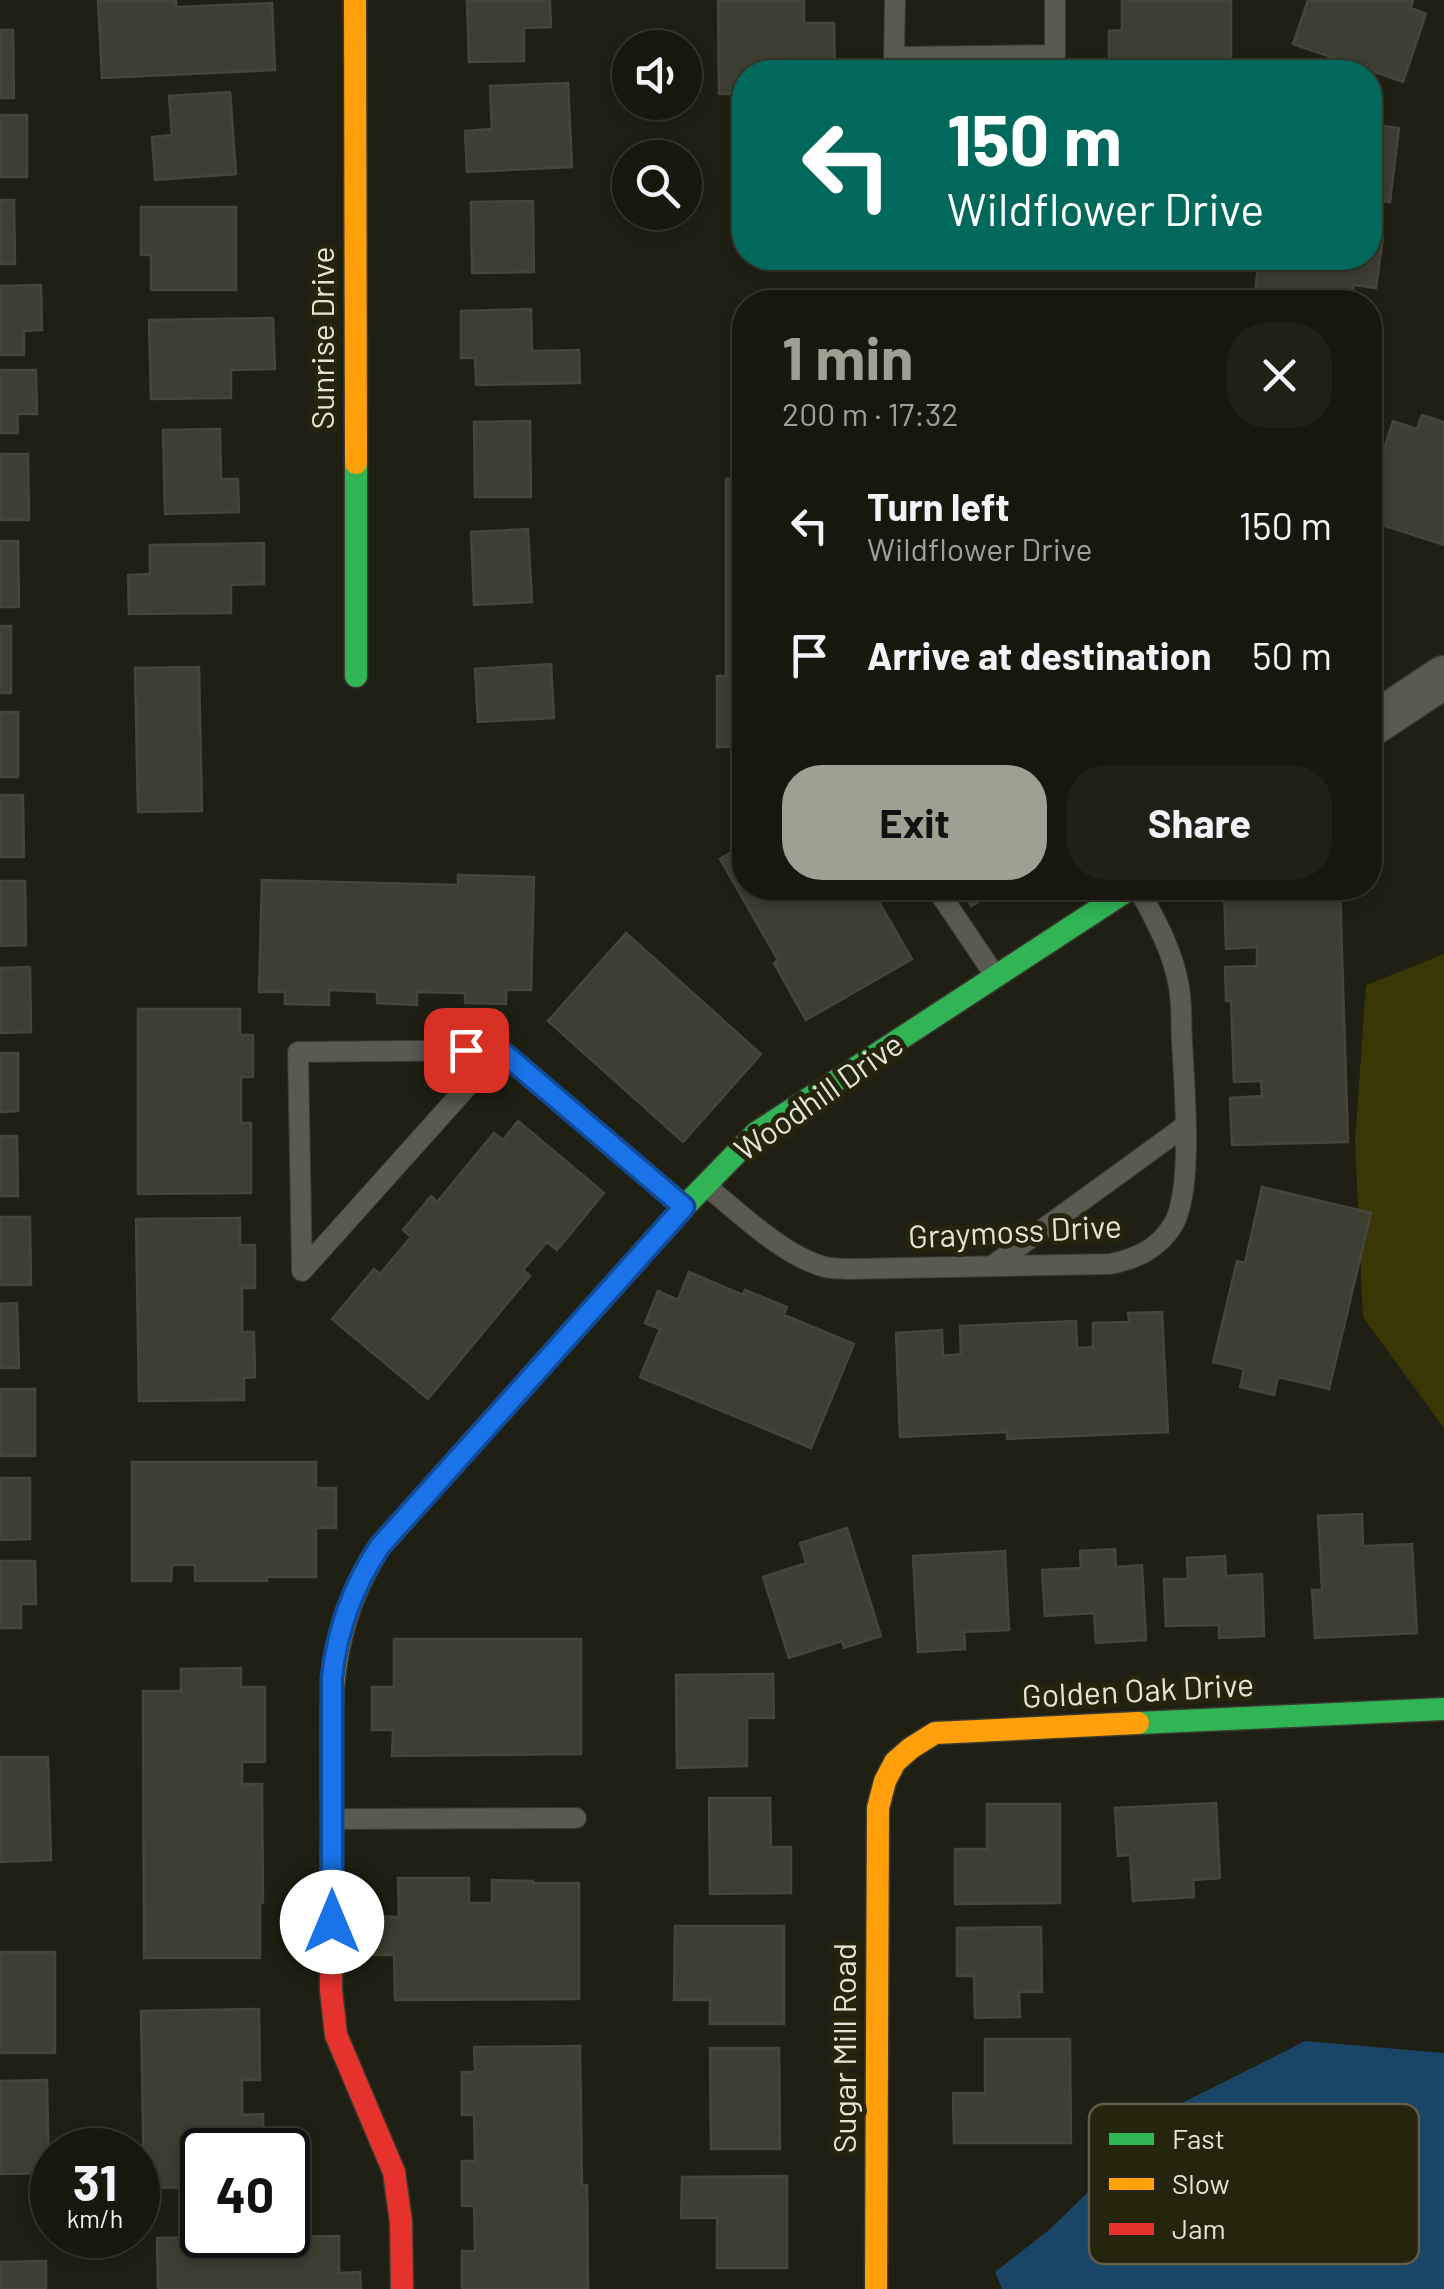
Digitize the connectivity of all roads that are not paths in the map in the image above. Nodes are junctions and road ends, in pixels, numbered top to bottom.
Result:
1 (355, 0) edge
2 (895, 0) edge
3 (1055, 0) edge
4 (356, 676) dead end
5 (1444, 677) edge
6 (1382, 718) edge
7 (944, 900) edge
8 (1116, 900) edge
9 (1142, 900) edge
10 (996, 978) junction
11 (500, 1050) junction
12 (1185, 1126) junction
13 (705, 1184) junction
14 (684, 1207) junction
15 (992, 1266) junction
16 (1444, 1709) edge
17 (878, 1808) joint
18 (576, 1818) dead end
19 (332, 1819) junction
20 (402, 2289) edge
21 (876, 2289) edge

1 - 4 street, Sunrise Drive
2 - 3 lane
5 - 6 street
7 - 10 lane
8 - 10 street, Woodhill Drive
9 - 12 lane, Graymoss Drive
10 - 13 street, Woodhill Drive
11 - 11 lane
11 - 14 lane
12 - 15 lane
12 - 15 lane, Graymoss Drive
13 - 14 street, Woodhill Drive
13 - 15 lane, Graymoss Drive
14 - 19 street, Woodhill Drive
16 - 17 street, Golden Oak Drive
17 - 21 street, Sugar Mill Road
18 - 19 lane
19 - 20 street, Woodhill Drive

